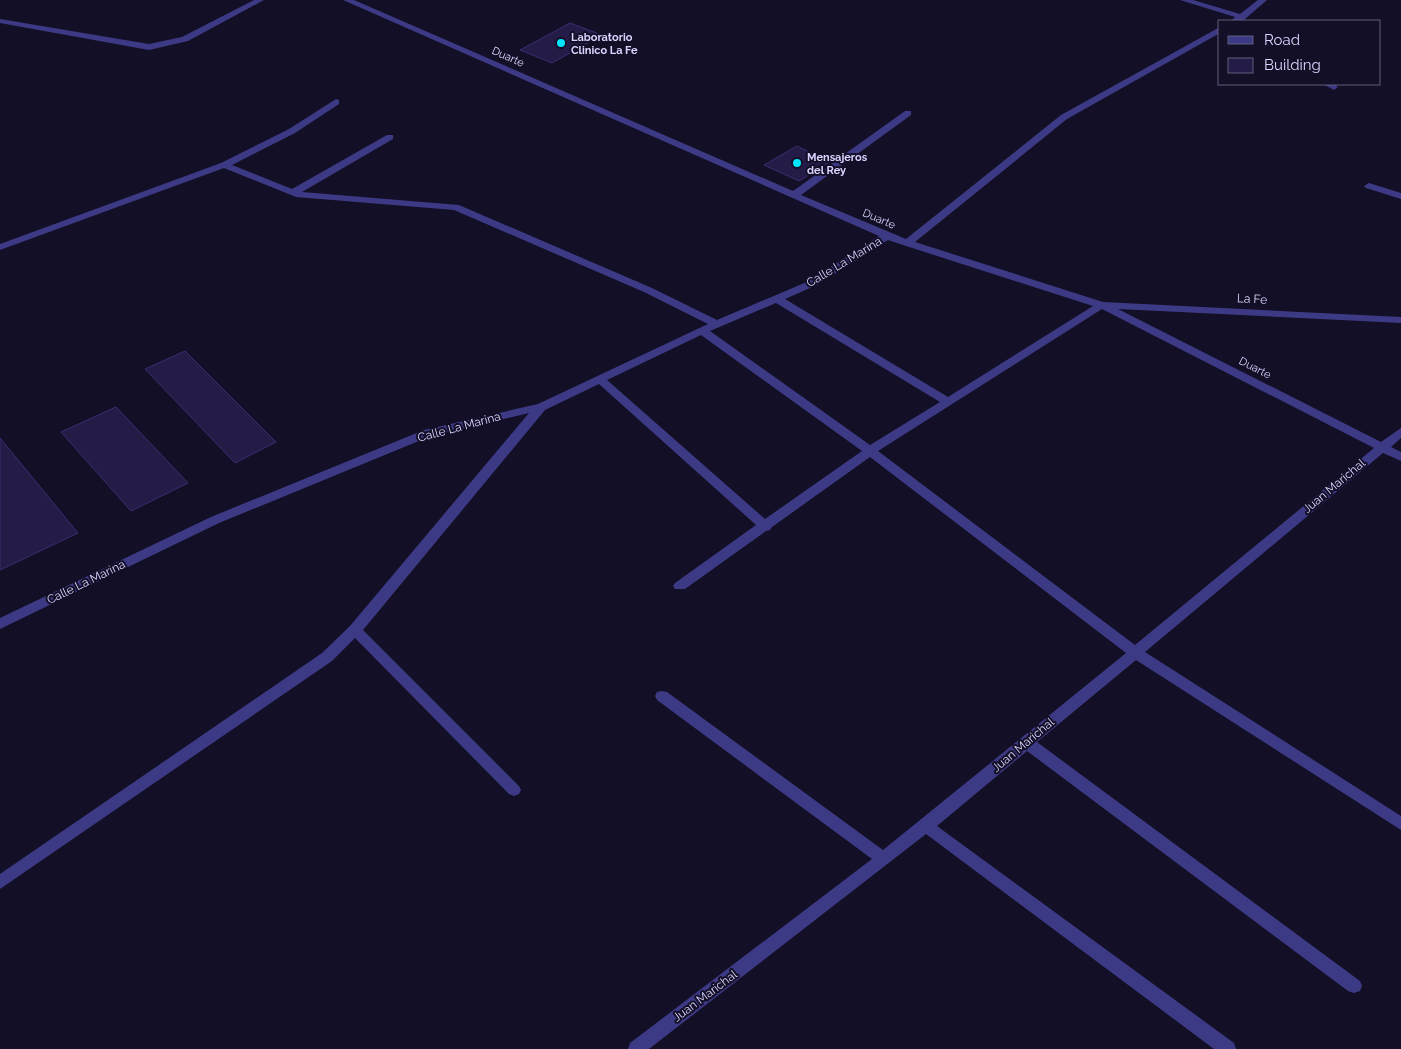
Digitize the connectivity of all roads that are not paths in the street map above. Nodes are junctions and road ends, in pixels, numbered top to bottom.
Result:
1 (260, 0) edge
2 (347, 0) edge
3 (1184, 0) edge
4 (1263, 0) edge
5 (1238, 19) edge
6 (0, 21) edge
7 (1218, 31) edge
8 (336, 102) dead end
9 (908, 114) dead end
10 (390, 137) dead end
11 (224, 165) junction
12 (1369, 186) dead end
13 (292, 194) junction
14 (794, 195) junction
15 (1401, 196) edge
16 (887, 236) junction
17 (907, 243) junction
18 (0, 247) edge
19 (776, 298) junction
20 (1102, 305) junction
21 (1401, 320) edge
22 (717, 324) junction
23 (702, 330) junction
24 (601, 380) junction
25 (949, 402) junction
26 (541, 407) junction
27 (1401, 432) edge
28 (1382, 447) junction
29 (870, 451) junction
30 (1401, 457) edge
31 (766, 527) junction
32 (680, 586) dead end
33 (0, 624) edge
34 (355, 630) junction
35 (1134, 652) junction
36 (662, 696) dead end
37 (1026, 742) junction
38 (514, 790) dead end
39 (1401, 824) edge
40 (926, 826) junction
41 (884, 859) junction
42 (0, 882) edge
43 (1354, 986) dead end
44 (636, 1049) edge
45 (1228, 1049) edge

1 - 6 street
2 - 14 street, Duarte
3 - 5 street
4 - 5 street
7 - 17 street
8 - 11 street
9 - 14 street
10 - 13 street
11 - 13 street
11 - 18 street
12 - 15 street
13 - 22 street
14 - 16 street, Duarte
16 - 17 street, Duarte
16 - 19 street, Calle La Marina
17 - 20 street, Duarte
19 - 22 street, Calle La Marina
19 - 25 street
20 - 21 street, La Fe
20 - 25 street
20 - 28 street, Duarte
22 - 23 street, Calle La Marina
23 - 24 street, Calle La Marina
23 - 29 street
24 - 26 street, Calle La Marina
24 - 31 street
25 - 29 street
26 - 33 street, Calle La Marina
26 - 34 street
27 - 28 street, Juan Marichal
28 - 30 street, Duarte
28 - 35 street, Juan Marichal
29 - 31 street
29 - 35 street
31 - 32 street
34 - 38 street
34 - 42 street
35 - 37 street, Juan Marichal
35 - 39 street
36 - 41 street
37 - 40 street, Juan Marichal
37 - 43 street
40 - 41 street, Juan Marichal
40 - 45 street
41 - 44 street, Juan Marichal

